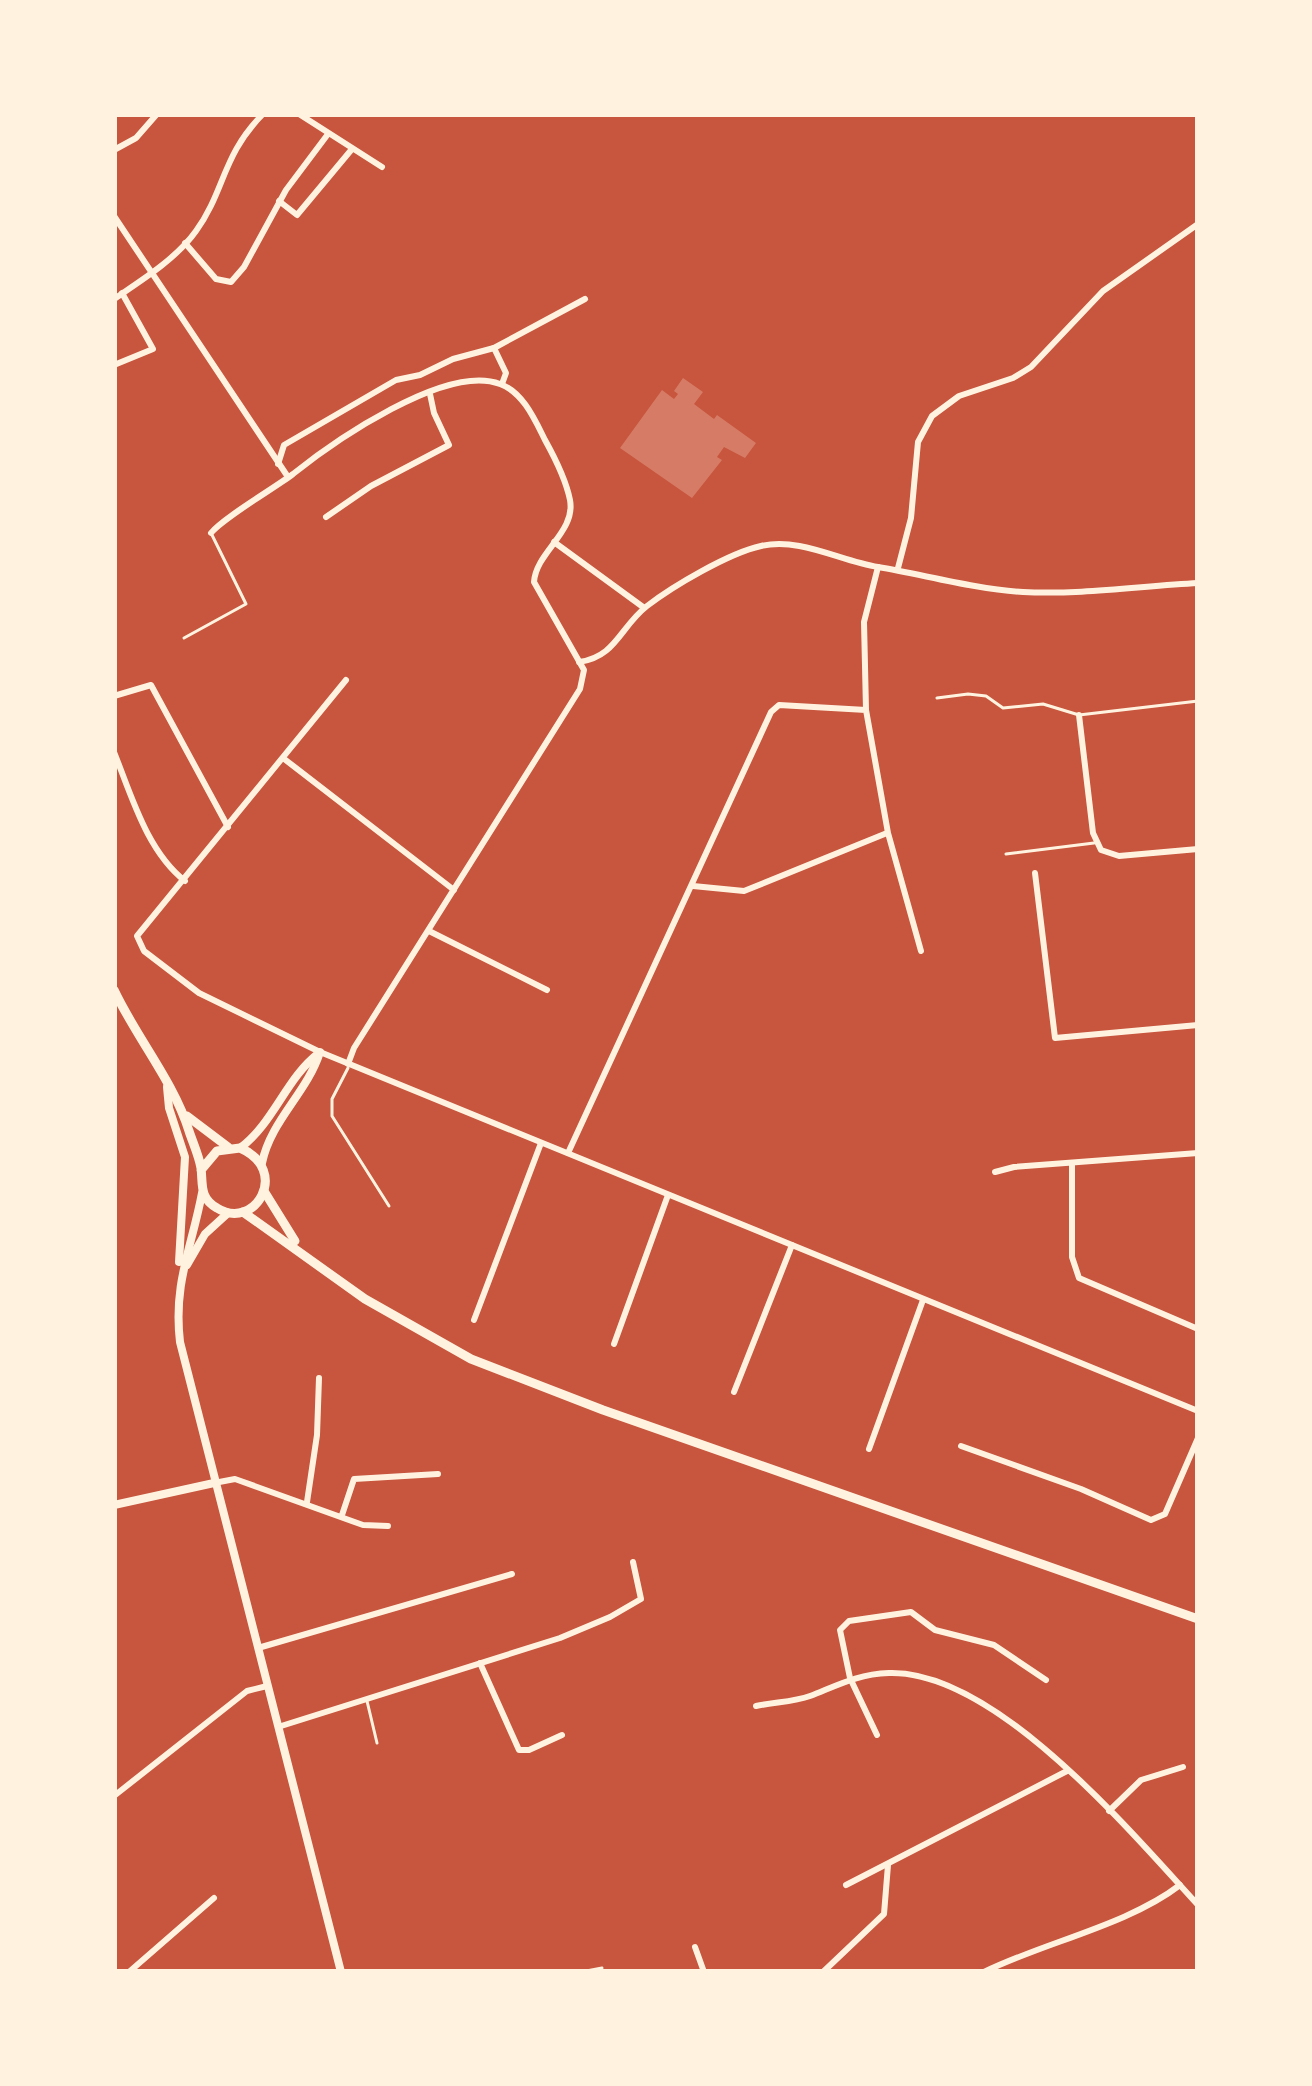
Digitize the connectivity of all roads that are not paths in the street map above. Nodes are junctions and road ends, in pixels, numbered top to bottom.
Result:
1 (157, 114) edge
2 (262, 114) edge
3 (299, 114) edge
4 (328, 134) junction
5 (352, 149) junction
6 (114, 150) edge
7 (382, 167) dead end
8 (279, 201) junction
9 (114, 216) edge
10 (1198, 224) edge
11 (184, 244) junction
12 (151, 273) junction
13 (118, 296) edge
14 (585, 299) dead end
15 (494, 348) junction
16 (114, 365) edge
17 (502, 384) junction
18 (430, 394) junction
19 (278, 464) junction
20 (288, 477) junction
21 (326, 518) dead end
22 (211, 533) joint
23 (554, 542) junction
24 (878, 567) junction
25 (898, 568) junction
26 (1198, 583) edge
27 (644, 608) junction
28 (184, 638) dead end
29 (579, 662) junction
30 (346, 680) dead end
31 (114, 696) edge
32 (937, 698) dead end
33 (1198, 701) edge
34 (866, 710) junction
35 (1078, 715) junction
36 (114, 752) edge
37 (284, 758) junction
38 (228, 826) junction
39 (888, 832) junction
40 (1096, 843) junction
41 (1198, 849) edge
42 (1006, 854) dead end
43 (1035, 873) dead end
44 (185, 881) junction
45 (693, 886) junction
46 (454, 890) junction
47 (428, 931) junction
48 (921, 951) dead end
49 (114, 990) edge
50 (547, 990) dead end
51 (1198, 1025) edge
52 (320, 1052) junction
53 (348, 1064) junction
54 (167, 1087) junction
55 (183, 1112) junction
56 (541, 1143) junction
57 (234, 1147) junction
58 (568, 1153) junction
59 (1198, 1153) edge
60 (262, 1163) junction
61 (1072, 1164) junction
62 (201, 1170) junction
63 (994, 1172) dead end
64 (264, 1191) junction
65 (202, 1192) junction
66 (668, 1195) junction
67 (389, 1206) dead end
68 (243, 1212) junction
69 (228, 1213) junction
70 (792, 1245) junction
71 (311, 1258) junction
72 (183, 1271) junction
73 (179, 1289) junction
74 (923, 1300) junction
75 (474, 1320) dead end
76 (1198, 1329) edge
77 (614, 1344) dead end
78 (319, 1378) dead end
79 (734, 1392) dead end
80 (1198, 1411) edge
81 (1198, 1438) edge
82 (961, 1446) dead end
83 (869, 1449) dead end
84 (438, 1474) dead end
85 (214, 1483) junction
86 (307, 1502) junction
87 (114, 1505) edge
88 (342, 1515) junction
89 (388, 1526) dead end
90 (633, 1562) dead end
91 (512, 1574) dead end
92 (1198, 1619) edge
93 (258, 1648) junction
94 (480, 1663) junction
95 (850, 1678) junction
96 (1046, 1680) dead end
97 (267, 1685) junction
98 (367, 1699) junction
99 (756, 1706) dead end
100 (278, 1727) junction
101 (562, 1735) dead end
102 (877, 1735) dead end
103 (377, 1742) dead end
104 (1183, 1767) dead end
105 (1067, 1771) junction
106 (114, 1796) edge
107 (1109, 1811) junction
108 (888, 1865) junction
109 (846, 1885) dead end
110 (1180, 1885) junction
111 (214, 1898) dead end
112 (1198, 1905) edge
113 (695, 1947) dead end
114 (129, 1972) edge
115 (341, 1972) edge
116 (704, 1972) edge
117 (823, 1972) edge
118 (984, 1972) edge

1 - 6 street
2 - 11 street
3 - 4 street
4 - 5 street
4 - 8 street
5 - 7 street
5 - 8 street
8 - 11 street
9 - 12 street
10 - 25 street
11 - 12 street
12 - 13 street
12 - 19 street
13 - 16 street
14 - 15 street
15 - 17 street
15 - 19 street
17 - 18 street
17 - 23 street
18 - 20 street
18 - 21 street
19 - 20 street
20 - 22 street
22 - 28 lane
23 - 27 street
23 - 29 street
24 - 25 street
24 - 27 street
24 - 34 street
25 - 26 street
27 - 29 street
29 - 46 street
30 - 37 street
31 - 38 street
32 - 35 lane
33 - 35 lane
34 - 39 street
34 - 45 street
35 - 40 street
36 - 44 street
37 - 38 street
37 - 46 street
38 - 44 street
39 - 45 street
39 - 48 street
40 - 41 street
40 - 42 lane
43 - 51 street
44 - 52 street
45 - 58 street
46 - 47 street
47 - 50 street
47 - 53 street
49 - 54 main road
52 - 53 street
52 - 57 main road
52 - 60 main road
53 - 56 street
53 - 67 lane
54 - 55 main road
54 - 73 main road
55 - 57 main road
55 - 62 main road
56 - 58 street
56 - 75 street
57 - 60 main road
57 - 62 main road
58 - 66 street
59 - 61 street
60 - 64 main road
61 - 63 street
61 - 76 street
62 - 65 main road
64 - 68 main road
64 - 71 main road
65 - 69 main road
65 - 72 main road
66 - 70 street
66 - 77 street
68 - 69 main road
68 - 71 main road
69 - 72 main road
70 - 74 street
70 - 79 street
71 - 92 main road
72 - 73 main road
73 - 85 main road
74 - 80 street
74 - 83 street
78 - 86 street
81 - 82 street
84 - 88 street
85 - 86 street
85 - 87 main road
85 - 93 main road
86 - 88 street
88 - 89 street
90 - 94 street
91 - 93 street
93 - 97 main road
94 - 98 street
94 - 101 street
95 - 96 street
95 - 99 street
95 - 102 street
95 - 105 street
97 - 100 main road
97 - 106 street
98 - 100 street
98 - 103 lane
100 - 115 main road
104 - 107 street
105 - 107 street
105 - 108 street
107 - 110 street
108 - 109 street
108 - 117 street
110 - 112 street
110 - 118 street
111 - 114 street
113 - 116 street

